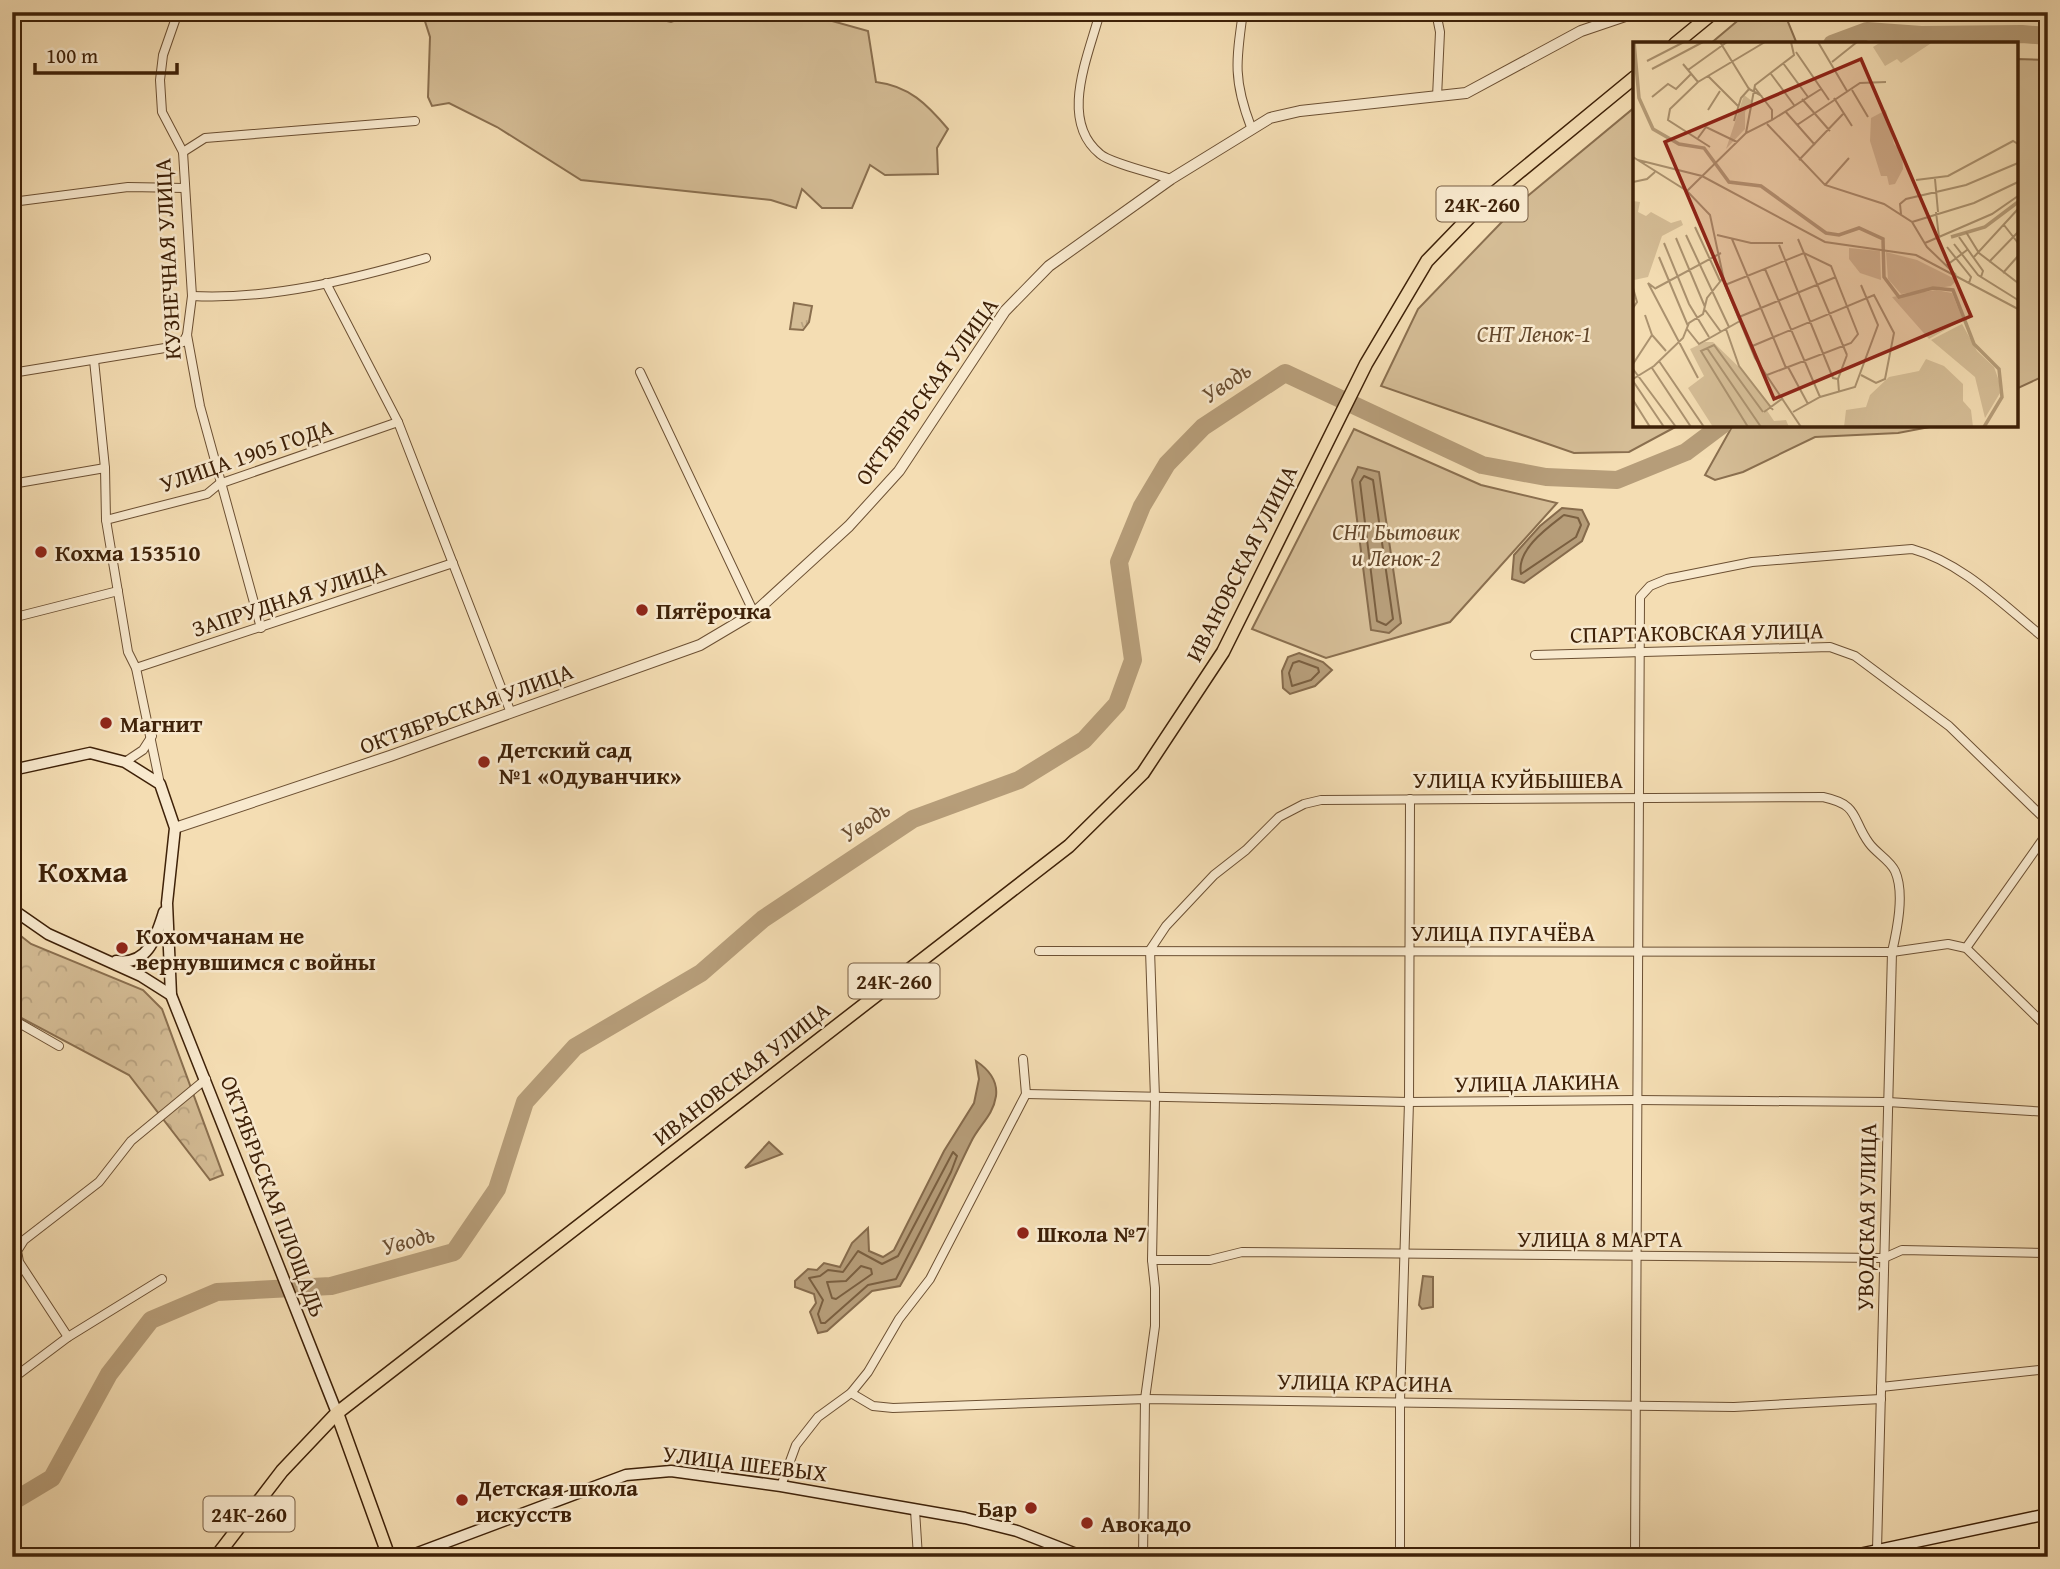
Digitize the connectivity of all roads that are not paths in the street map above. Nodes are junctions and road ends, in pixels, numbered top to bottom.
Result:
1 (178, 12) edge
2 (1100, 12) edge
3 (1243, 12) edge
4 (1436, 12) edge
5 (1637, 12) edge
6 (1714, 12) edge
7 (1677, 42) edge
8 (1633, 79) edge
9 (1437, 97) junction
10 (415, 121) dead end
11 (1251, 127) junction
12 (183, 152) junction
13 (1171, 180) junction
14 (185, 188) junction
15 (12, 202) edge
16 (426, 258) dead end
17 (326, 283) junction
18 (191, 296) junction
19 (187, 335) junction
20 (94, 360) junction
21 (640, 372) dead end
22 (12, 373) edge
23 (398, 422) junction
24 (105, 468) junction
25 (12, 484) edge
26 (219, 484) junction
27 (106, 520) junction
28 (453, 563) junction
29 (118, 591) junction
30 (754, 613) junction
31 (12, 618) edge
32 (261, 628) junction
33 (2048, 641) edge
34 (1639, 652) junction
35 (1535, 655) dead end
36 (136, 668) junction
37 (511, 713) junction
38 (152, 736) junction
39 (125, 762) junction
40 (12, 770) edge
41 (160, 783) junction
42 (1639, 798) junction
43 (1410, 799) junction
44 (2048, 822) edge
45 (175, 828) junction
46 (2048, 832) edge
47 (1899, 886) joint
48 (167, 903) junction
49 (12, 909) edge
50 (1966, 948) junction
51 (1150, 950) junction
52 (1039, 951) dead end
53 (1409, 951) junction
54 (1638, 951) junction
55 (1892, 952) junction
56 (106, 959) junction
57 (171, 995) junction
58 (12, 1019) edge
59 (2048, 1028) edge
60 (59, 1046) dead end
61 (1023, 1059) dead end
62 (206, 1079) junction
63 (1026, 1094) junction
64 (1155, 1098) junction
65 (1637, 1100) junction
66 (1409, 1102) junction
67 (1888, 1102) junction
68 (2048, 1112) edge
69 (2048, 1253) edge
70 (1407, 1255) junction
71 (1636, 1258) junction
72 (1884, 1258) junction
73 (1152, 1260) junction
74 (162, 1279) dead end
75 (68, 1337) junction
76 (2048, 1369) edge
77 (12, 1379) edge
78 (1881, 1387) junction
79 (852, 1393) junction
80 (1145, 1399) junction
81 (1881, 1399) junction
82 (1400, 1401) junction
83 (1635, 1408) junction
84 (337, 1413) junction
85 (781, 1486) junction
86 (915, 1510) junction
87 (2048, 1514) edge
88 (1877, 1550) junction
89 (216, 1557) edge
90 (389, 1557) edge
91 (407, 1557) edge
92 (918, 1557) edge
93 (1083, 1557) edge
94 (1143, 1557) edge
95 (1400, 1557) edge
96 (1635, 1557) edge
97 (1845, 1557) edge

1 - 12 street, КУЗНЕЧНАЯ УЛИЦА
2 - 13 street
3 - 11 street
4 - 9 street
5 - 9 street, ОКТЯБРЬСКАЯ УЛИЦА
6 - 7 main road
8 - 84 main road, ИВАНОВСКАЯ УЛИЦА / 24К-260
9 - 11 street, ОКТЯБРЬСКАЯ УЛИЦА
10 - 12 street
11 - 13 street, ОКТЯБРЬСКАЯ УЛИЦА
12 - 14 street, КУЗНЕЧНАЯ УЛИЦА
13 - 30 street, ОКТЯБРЬСКАЯ УЛИЦА
14 - 15 street
14 - 18 street, КУЗНЕЧНАЯ УЛИЦА
16 - 17 street
17 - 18 street
17 - 23 street
18 - 19 street, КУЗНЕЧНАЯ УЛИЦА
19 - 20 street
19 - 26 street, КУЗНЕЧНАЯ УЛИЦА
20 - 22 street
20 - 24 street
21 - 30 street
23 - 26 street, УЛИЦА 1905 ГОДА
23 - 28 street
24 - 25 street
24 - 27 street
26 - 27 street, УЛИЦА 1905 ГОДА
26 - 32 street, КУЗНЕЧНАЯ УЛИЦА
27 - 29 street
28 - 32 street, ЗАПРУДНАЯ УЛИЦА
28 - 37 street
29 - 31 street
29 - 36 street
30 - 37 street, ОКТЯБРЬСКАЯ УЛИЦА
32 - 36 street, ЗАПРУДНАЯ УЛИЦА
33 - 34 street
34 - 35 street, СПАРТАКОВСКАЯ УЛИЦА
34 - 42 street
34 - 44 street, СПАРТАКОВСКАЯ УЛИЦА
36 - 38 street
37 - 45 street, ОКТЯБРЬСКАЯ УЛИЦА
38 - 39 street
38 - 41 street
39 - 40 main road
39 - 41 main road
41 - 45 main road
42 - 43 street, УЛИЦА КУЙБЫШЕВА
42 - 47 street, УЛИЦА КУЙБЫШЕВА
42 - 54 street
43 - 51 street, УЛИЦА КУЙБЫШЕВА
43 - 53 street
45 - 48 main road
46 - 50 street
47 - 55 street, УВОДСКАЯ УЛИЦА
48 - 56 main road
48 - 57 main road
49 - 56 main road
50 - 55 street, УЛИЦА ПУГАЧЁВА
50 - 59 street
51 - 52 street, УЛИЦА ПУГАЧЁВА
51 - 53 street, УЛИЦА ПУГАЧЁВА
51 - 64 street
53 - 54 street, УЛИЦА ПУГАЧЁВА
53 - 66 street
54 - 55 street, УЛИЦА ПУГАЧЁВА
54 - 65 street
55 - 67 street, УВОДСКАЯ УЛИЦА
56 - 57 main road
57 - 62 main road, ОКТЯБРЬСКАЯ ПЛОЩАДЬ
58 - 60 street
61 - 63 street
62 - 75 street
62 - 84 main road, ОКТЯБРЬСКАЯ ПЛОЩАДЬ
63 - 64 street, УЛИЦА ЛАКИНА
63 - 79 street
64 - 66 street, УЛИЦА ЛАКИНА
64 - 73 street
65 - 66 street, УЛИЦА ЛАКИНА
65 - 67 street, УЛИЦА ЛАКИНА
65 - 71 street
66 - 70 street
67 - 68 street, УЛИЦА ЛАКИНА
67 - 72 street, УВОДСКАЯ УЛИЦА
69 - 72 street, УЛИЦА 8 МАРТА
70 - 71 street, УЛИЦА 8 МАРТА
70 - 73 street, УЛИЦА 8 МАРТА
70 - 82 street
71 - 72 street, УЛИЦА 8 МАРТА
71 - 83 street
72 - 78 street, УВОДСКАЯ УЛИЦА
73 - 80 street
74 - 75 street
75 - 77 street
76 - 78 street
78 - 81 street, УВОДСКАЯ УЛИЦА
79 - 80 street, УЛИЦА КРАСИНА
79 - 85 street
80 - 82 street, УЛИЦА КРАСИНА
80 - 94 street
81 - 83 street, УЛИЦА КРАСИНА
81 - 88 street, УВОДСКАЯ УЛИЦА
82 - 83 street, УЛИЦА КРАСИНА
82 - 95 street
83 - 96 street
84 - 89 main road, ИВАНОВСКАЯ УЛИЦА / 24К-260
84 - 90 main road
85 - 86 main road, УЛИЦА ШЕЕВЫХ
85 - 91 main road, УЛИЦА ШЕЕВЫХ
86 - 92 street
86 - 93 main road, УЛИЦА ШЕЕВЫХ
87 - 88 main road
88 - 97 main road

